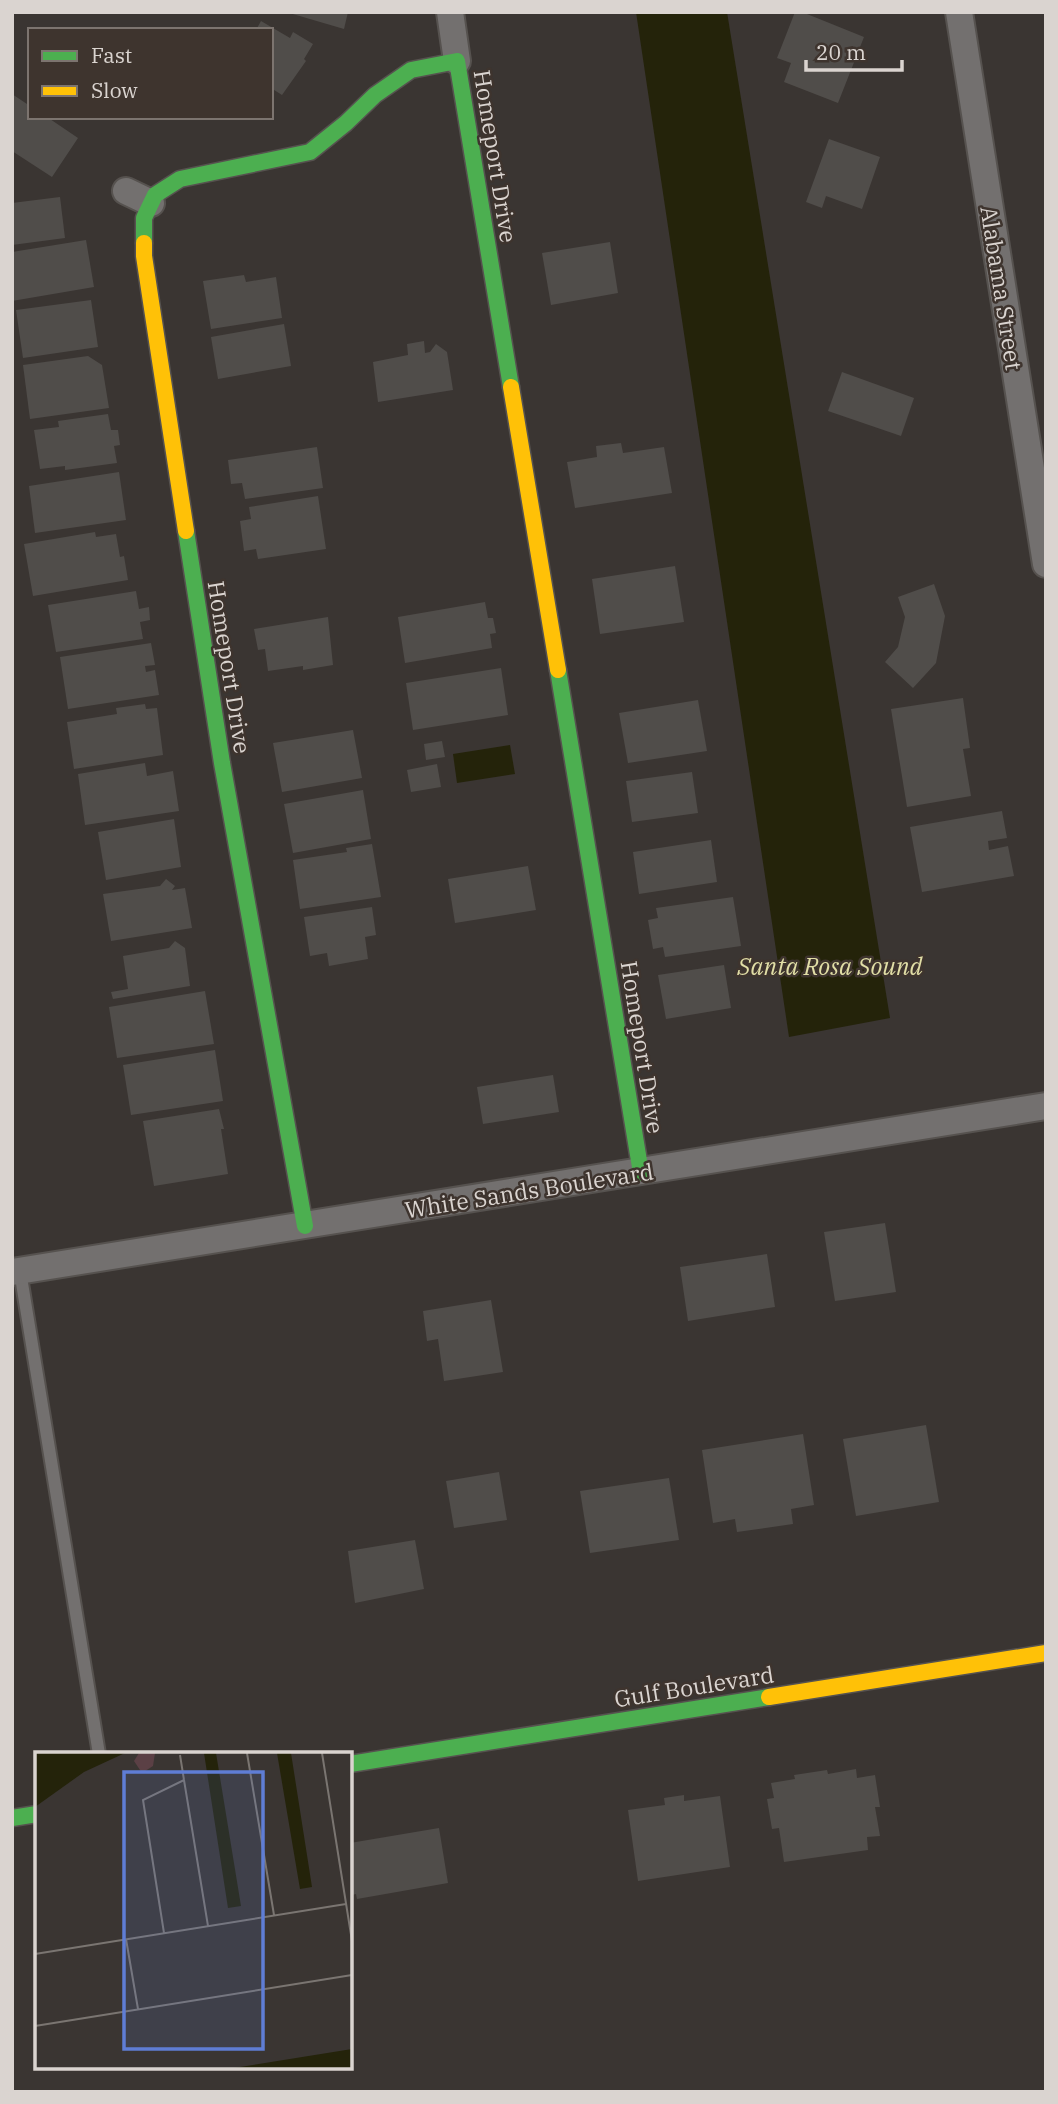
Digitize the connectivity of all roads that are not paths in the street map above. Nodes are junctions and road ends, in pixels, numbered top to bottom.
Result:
1 (450, 12) edge
2 (959, 12) edge
3 (457, 61) junction
4 (125, 191) dead end
5 (151, 203) junction
6 (1046, 564) edge
7 (1046, 1106) edge
8 (641, 1172) junction
9 (305, 1226) junction
10 (16, 1271) edge
11 (1046, 1653) edge
12 (99, 1752) edge
13 (352, 1765) edge
14 (35, 1814) edge
15 (12, 1818) edge

1 - 3 street
2 - 6 street, Alabama Street
3 - 5 street, Homeport Drive
3 - 8 street, Homeport Drive
4 - 5 street
5 - 9 street, Homeport Drive
7 - 8 street, White Sands Boulevard
8 - 9 street, White Sands Boulevard
9 - 10 street, White Sands Boulevard
10 - 12 lane
11 - 13 street, Gulf Boulevard
14 - 15 street

